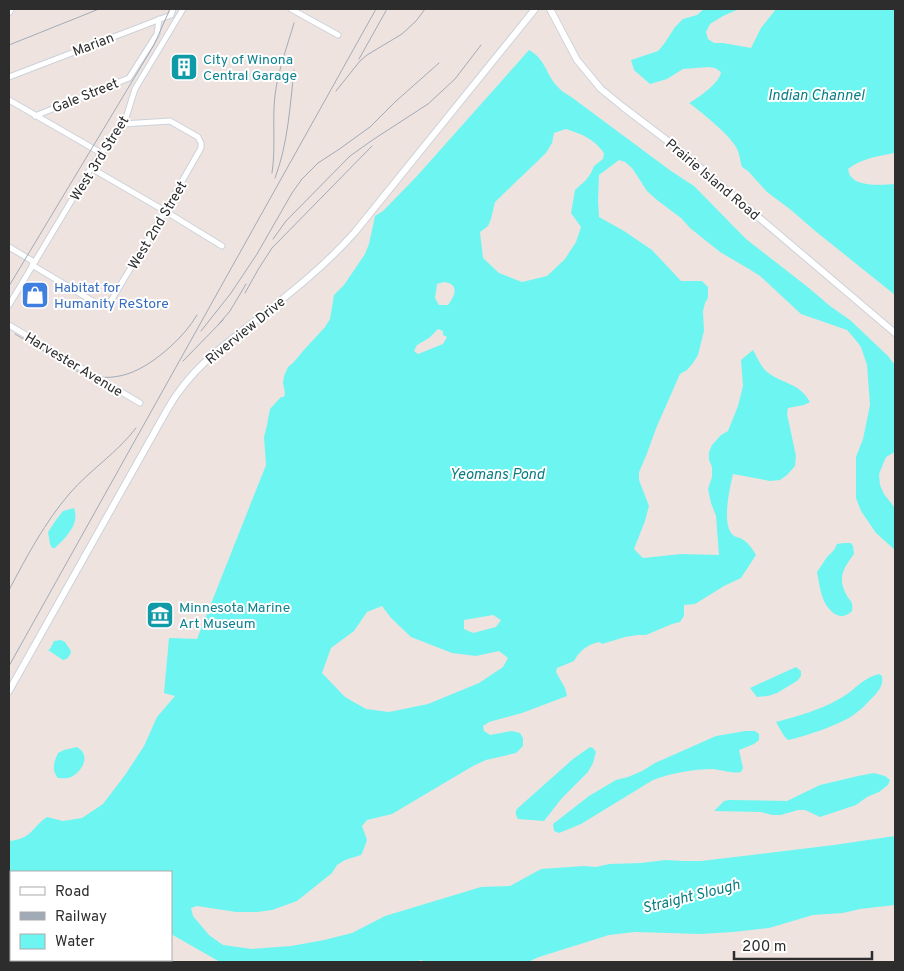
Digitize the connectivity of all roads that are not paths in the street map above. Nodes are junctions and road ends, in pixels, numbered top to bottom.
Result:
1 (11, 9) edge
2 (173, 9) edge
3 (183, 9) edge
4 (291, 9) edge
5 (535, 9) edge
6 (550, 9) edge
7 (9, 12) edge
8 (159, 19) junction
9 (338, 35) dead end
10 (9, 76) edge
11 (9, 100) edge
12 (36, 116) junction
13 (123, 124) junction
14 (101, 153) junction
15 (91, 168) junction
16 (165, 211) junction
17 (222, 246) dead end
18 (9, 247) edge
19 (33, 263) junction
20 (9, 305) edge
21 (9, 325) edge
22 (895, 333) edge
23 (140, 403) dead end
24 (9, 691) edge

1 - 7 street
2 - 8 street, Marian
3 - 13 street, West 3rd Street
4 - 9 street
5 - 24 street, Riverview Drive
6 - 22 street, Prairie Island Road
8 - 10 street, Marian
8 - 12 street, Gale Street
11 - 12 street
12 - 14 street
13 - 14 street, West 3rd Street
13 - 16 street, West 2nd Street
14 - 15 street, West 3rd Street
15 - 16 street
15 - 19 street, West 3rd Street
16 - 17 street
16 - 19 street, West 2nd Street
18 - 19 street
19 - 20 street, West 3rd Street
21 - 23 street, Harvester Avenue

